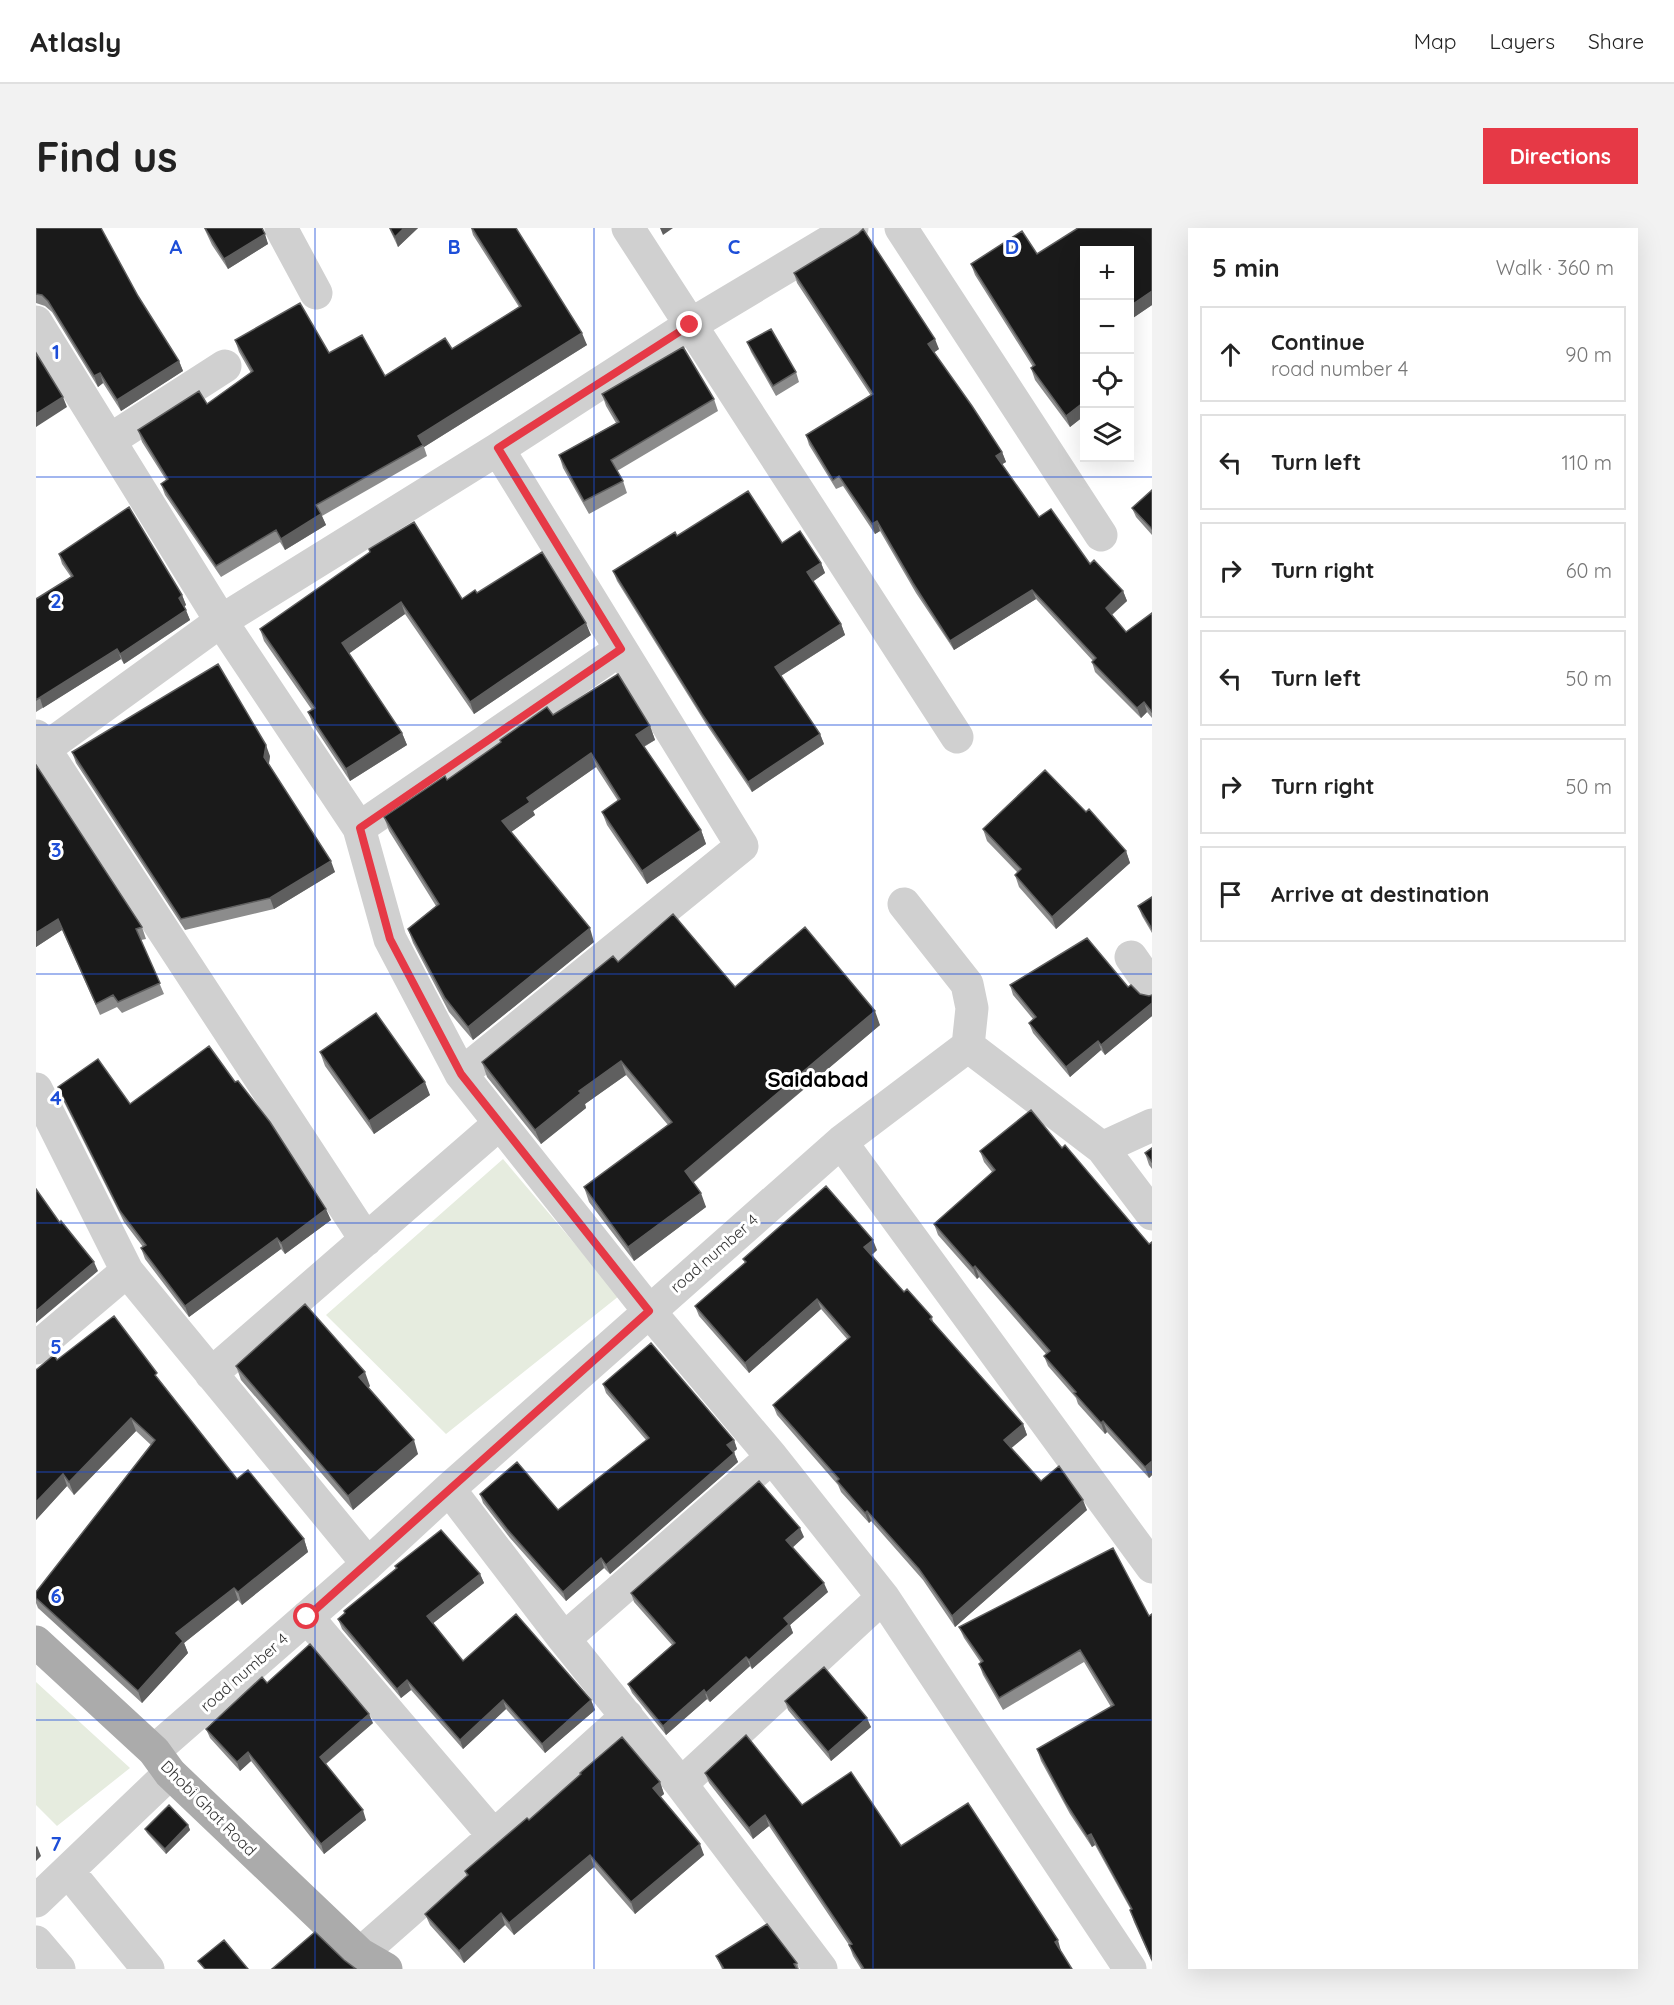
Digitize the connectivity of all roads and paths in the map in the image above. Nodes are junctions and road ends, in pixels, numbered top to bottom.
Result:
1 (281, 228) edge
2 (628, 228) edge
3 (852, 228) edge
4 (901, 228) edge
5 (316, 293) dead end
6 (36, 322) edge
7 (690, 325) junction
8 (225, 366) dead end
9 (110, 440) junction
10 (498, 448) junction
11 (1101, 536) dead end
12 (222, 621) junction
13 (621, 649) junction
14 (957, 737) dead end
15 (39, 747) edge
16 (360, 828) junction
17 (904, 904) dead end
18 (1131, 957) dead end
19 (1152, 987) edge
20 (968, 1046) junction
21 (461, 1074) junction
22 (36, 1089) edge
23 (499, 1124) junction
24 (1152, 1125) edge
25 (841, 1142) junction
26 (1102, 1148) junction
27 (1152, 1214) edge
28 (366, 1240) junction
29 (127, 1271) junction
30 (649, 1311) junction
31 (36, 1348) edge
32 (211, 1374) junction
33 (772, 1457) junction
34 (449, 1489) junction
35 (368, 1564) junction
36 (1152, 1567) edge
37 (883, 1597) junction
38 (307, 1617) junction
39 (564, 1639) junction
40 (36, 1642) edge
41 (627, 1716) junction
42 (162, 1762) junction
43 (681, 1784) junction
44 (494, 1836) junction
45 (68, 1871) junction
46 (36, 1901) edge
47 (36, 1942) edge
48 (373, 1961) edge
49 (59, 1969) edge
50 (148, 1969) edge
51 (821, 1969) edge
52 (1130, 1969) edge

1 - 5 street
2 - 7 street
3 - 7 street
4 - 11 street
6 - 9 street
7 - 10 street
7 - 14 street
8 - 9 street
9 - 12 street
10 - 12 street
10 - 13 street
12 - 15 street
12 - 16 street
13 - 16 street
13 - 21 street
15 - 28 street
16 - 21 street
17 - 20 street
18 - 19 street
20 - 25 street, road number 4
20 - 26 street
21 - 23 street
22 - 29 street
23 - 28 street
23 - 30 street
24 - 26 street
25 - 30 street, road number 4
25 - 36 street
26 - 27 street
28 - 32 street
29 - 31 street
29 - 32 street
30 - 33 street
30 - 34 street, road number 4
32 - 35 street
33 - 37 street
33 - 39 street
34 - 35 street, road number 4
34 - 39 street
35 - 38 street, road number 4
37 - 43 street
37 - 52 street
38 - 42 street, road number 4
38 - 44 street
39 - 41 street
40 - 42 main road, Dhobi Ghat Road
41 - 43 street
41 - 44 street
42 - 45 street, road number 4
42 - 48 main road, Dhobi Ghat Road
43 - 51 street
44 - 48 street
45 - 46 street, road number 4
45 - 50 street
47 - 49 street

